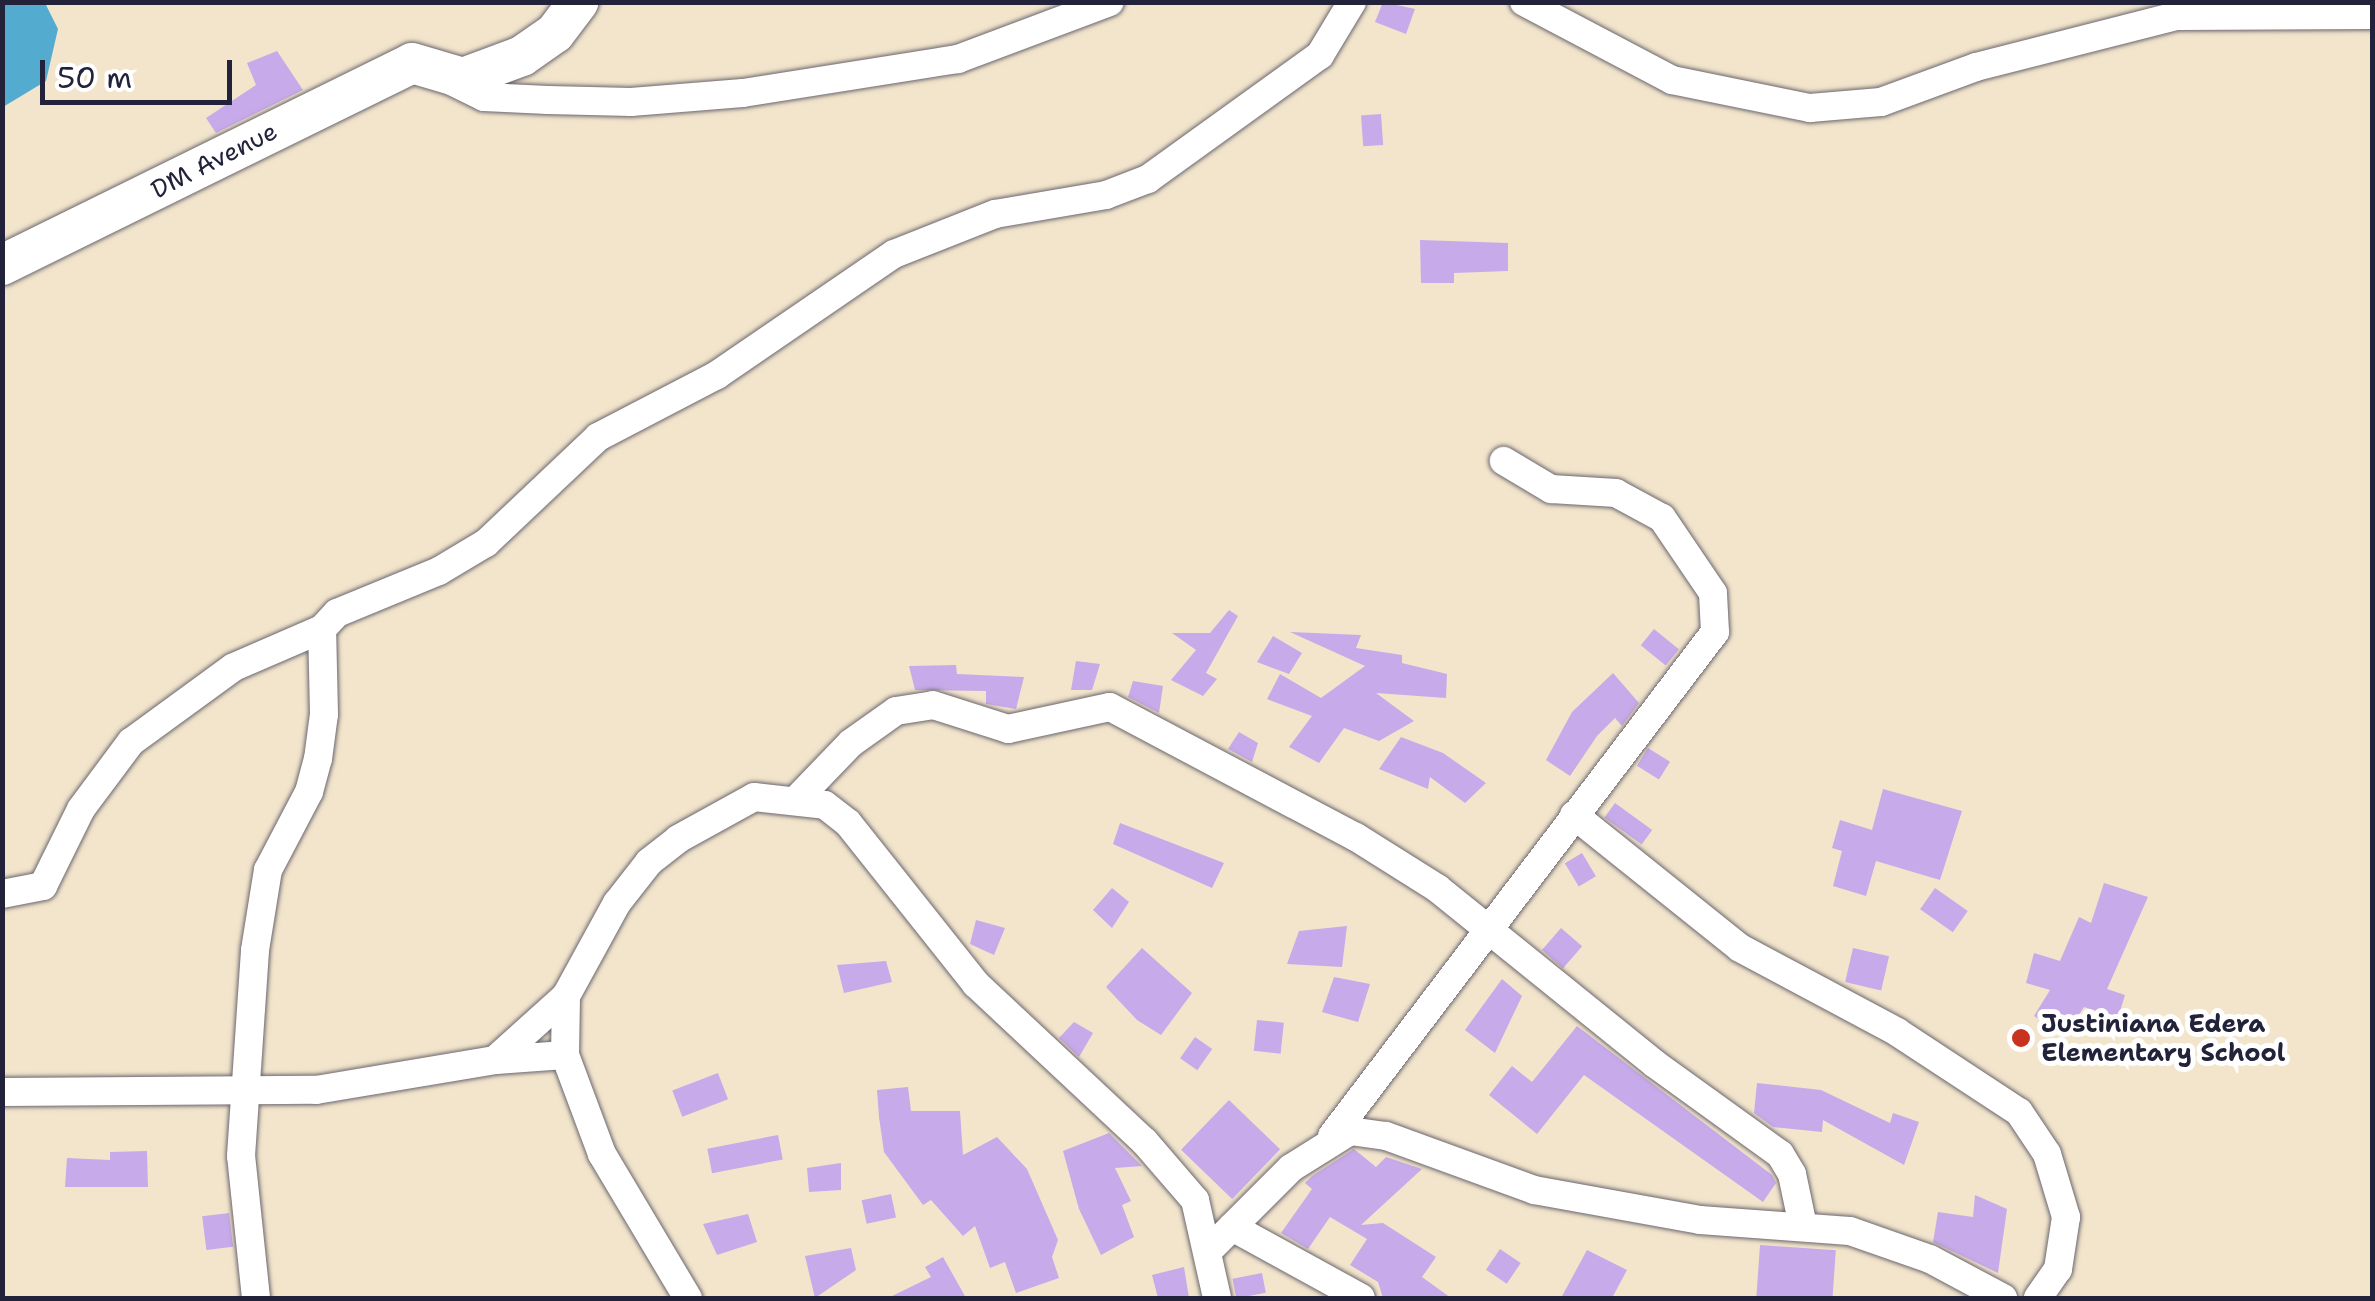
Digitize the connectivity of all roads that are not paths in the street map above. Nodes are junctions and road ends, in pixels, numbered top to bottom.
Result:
1 (578, 2) edge
2 (1110, 2) edge
3 (1352, 2) edge
4 (1524, 2) edge
5 (2372, 14) edge
6 (412, 63) junction
7 (2, 265) edge
8 (1504, 460) dead end
9 (322, 629) junction
10 (798, 798) junction
11 (1574, 814) junction
12 (2, 894) edge
13 (1487, 926) junction
14 (566, 996) junction
15 (565, 1056) junction
16 (495, 1060) junction
17 (2, 1092) edge
18 (244, 1093) junction
19 (1332, 1136) junction
20 (1803, 1226) junction
21 (1232, 1227) junction
22 (1209, 1250) junction
23 (256, 1298) edge
24 (688, 1298) edge
25 (1217, 1298) edge
26 (1361, 1298) edge
27 (2003, 1298) edge
28 (2038, 1298) edge

1 - 6 main road
2 - 6 street
3 - 9 street
4 - 5 street
6 - 7 main road, DM Avenue
8 - 11 street
9 - 12 street
9 - 18 street
10 - 13 street
10 - 14 street
10 - 22 street
11 - 13 street
11 - 28 street
13 - 19 street
13 - 20 street
14 - 15 street
14 - 16 street
15 - 16 street
15 - 24 street
16 - 18 street
17 - 18 street
18 - 23 street
19 - 20 street
19 - 21 street
20 - 27 street
21 - 22 street
21 - 26 street
22 - 25 street

